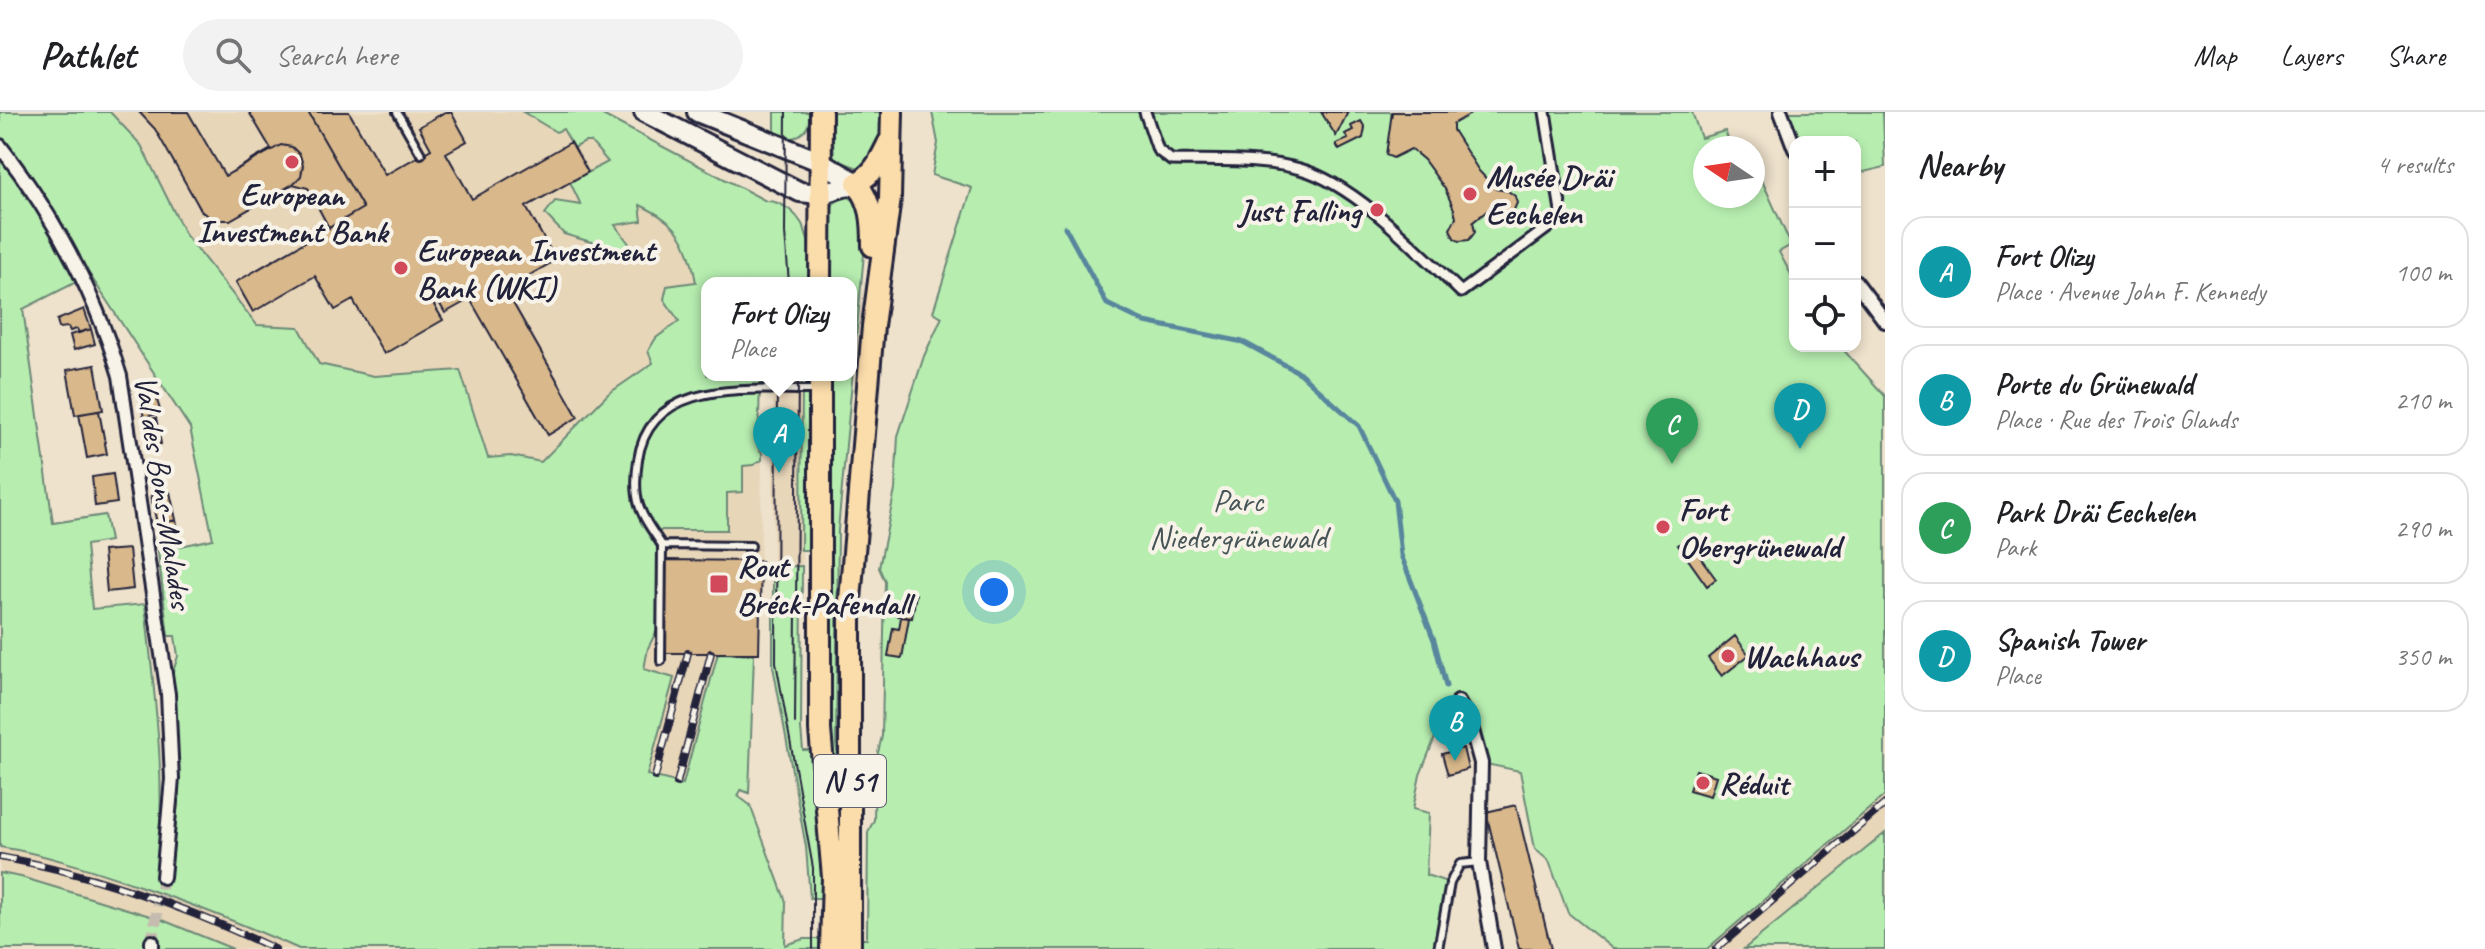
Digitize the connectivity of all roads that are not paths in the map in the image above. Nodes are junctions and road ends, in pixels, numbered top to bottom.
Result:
1 (397, 112) edge
2 (644, 112) edge
3 (697, 112) edge
4 (821, 112) edge
5 (892, 112) edge
6 (1145, 112) edge
7 (1545, 112) edge
8 (1781, 112) edge
9 (892, 136) junction
10 (1790, 136) edge
11 (0, 146) edge
12 (421, 154) dead end
13 (821, 162) junction
14 (857, 183) junction
15 (820, 194) junction
16 (820, 277) edge
17 (1861, 289) edge
18 (1885, 321) edge
19 (873, 326) junction
20 (820, 382) edge
21 (662, 545) junction
22 (751, 546) dead end
23 (661, 661) dead end
24 (1458, 702) dead end
25 (1479, 862) junction
26 (163, 877) tunnel mouth
27 (841, 944) edge
28 (1438, 949) edge
29 (1494, 949) edge

1 - 12 lane
2 - 15 main road
3 - 13 main road
4 - 13 main road
5 - 9 main road, N 51
6 - 7 street
8 - 10 street
9 - 14 main road, N 51
9 - 19 main road, N 51
11 - 26 street, Val des Bons-Malades
13 - 14 main road
13 - 15 main road
14 - 15 main road
14 - 19 main road, N 51
15 - 16 main road
17 - 18 street
19 - 27 main road, N 51
20 - 21 lane
20 - 27 main road, N 51
21 - 22 lane
21 - 23 lane
24 - 25 street
25 - 28 lane
25 - 29 street

